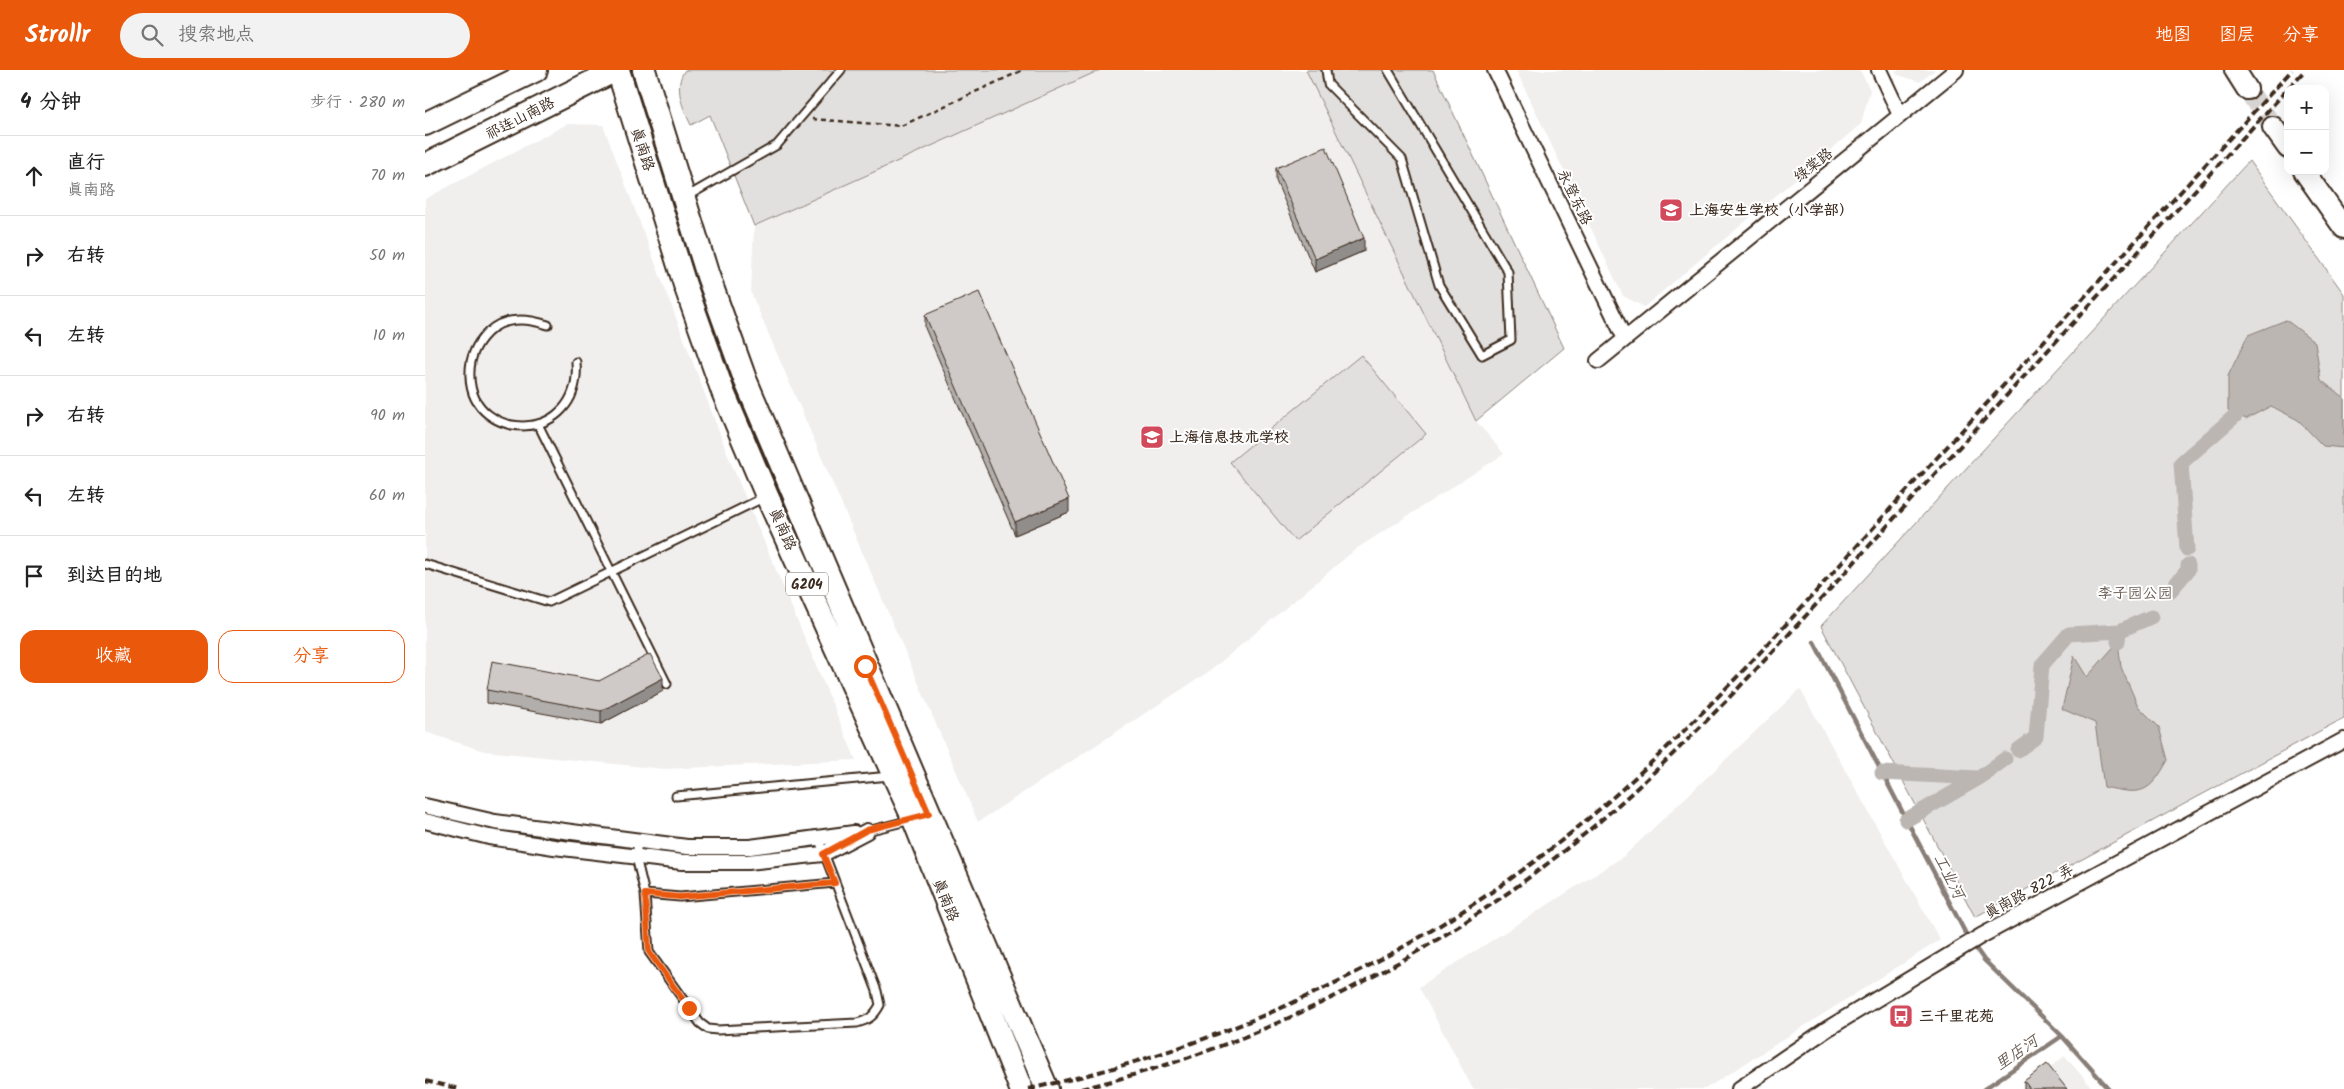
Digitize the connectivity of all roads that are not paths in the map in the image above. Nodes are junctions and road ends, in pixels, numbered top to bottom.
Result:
1 (536, 70) edge
2 (617, 70) edge
3 (643, 70) edge
4 (841, 70) edge
5 (1326, 70) edge
6 (1388, 70) edge
7 (1495, 70) edge
8 (1879, 70) edge
9 (1956, 70) edge
10 (2235, 70) edge
11 (2252, 80) tunnel mouth
12 (1900, 115) junction
13 (425, 124) edge
14 (425, 165) edge
15 (2307, 175) edge
16 (2323, 175) edge
17 (684, 198) junction
18 (2344, 205) edge
19 (2344, 228) edge
20 (548, 325) dead end
21 (1625, 339) junction
22 (1598, 361) dead end
23 (576, 362) dead end
24 (538, 424) junction
25 (767, 496) junction
26 (425, 564) edge
27 (611, 572) junction
28 (667, 684) dead end
29 (2344, 740) edge
30 (903, 774) junction
31 (676, 796) dead end
32 (425, 806) edge
33 (921, 817) junction
34 (425, 821) edge
35 (867, 830) junction
36 (819, 840) junction
37 (638, 841) junction
38 (823, 854) junction
39 (636, 856) junction
40 (835, 883) junction
41 (645, 894) junction
42 (1021, 1089) edge
43 (1047, 1089) edge
44 (1739, 1089) edge

1 - 13 main road
2 - 14 main road, 祁连山南路
2 - 25 main road, 真南路 / G204
3 - 17 main road, 真南路 / G204
4 - 17 lane
5 - 6 lane
7 - 21 street, 永登东路
8 - 12 street
9 - 12 street, 绿棠路
10 - 11 main road
12 - 21 street, 绿棠路
15 - 19 main road
16 - 18 main road
17 - 30 main road, 真南路 / G204
20 - 24 lane
21 - 22 street, 绿棠路
23 - 24 lane
24 - 27 lane
25 - 27 lane
25 - 30 main road, 真南路 / G204
26 - 27 lane
27 - 28 lane
29 - 44 street, 真南路 822 弄
30 - 31 lane
30 - 33 main road, 真南路 / G204
32 - 37 street
33 - 35 lane
33 - 42 main road, 真南路 / G204
33 - 43 main road, 真南路 / G204
34 - 39 street
35 - 36 street
35 - 38 street
36 - 37 street
36 - 38 lane
37 - 39 lane
38 - 39 street
38 - 40 lane
39 - 41 lane
40 - 41 lane
40 - 41 lane

